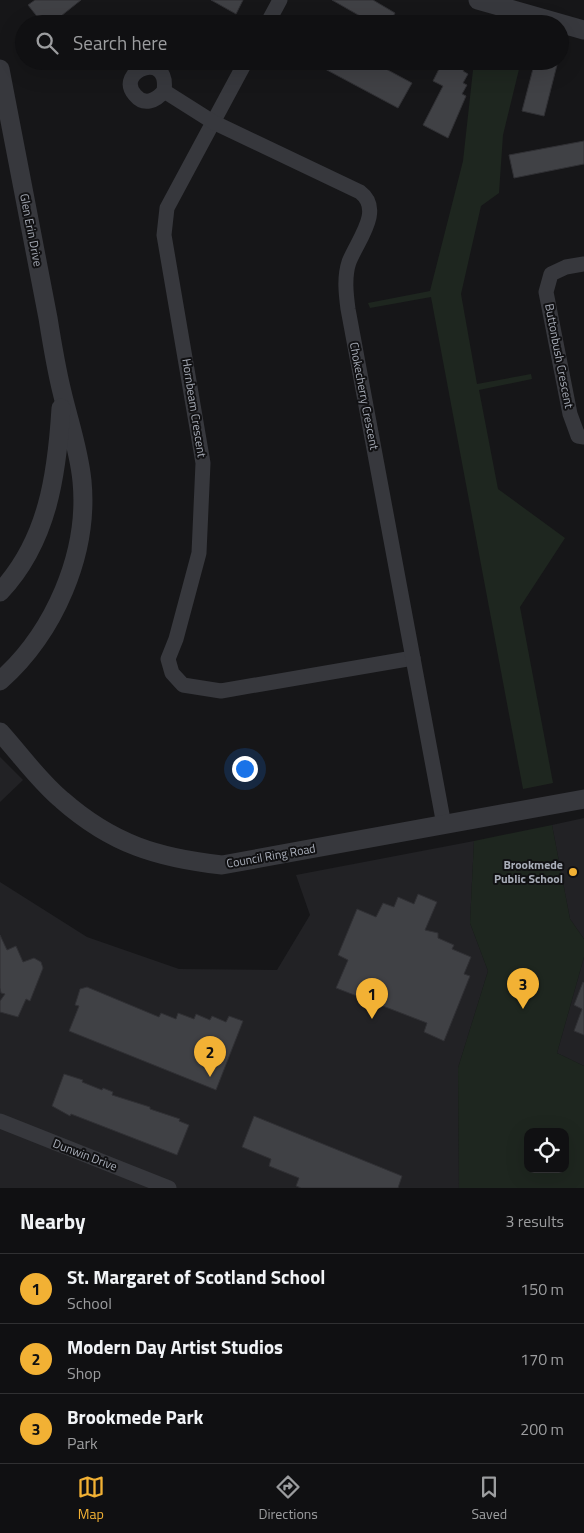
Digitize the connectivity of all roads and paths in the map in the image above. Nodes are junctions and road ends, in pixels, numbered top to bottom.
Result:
1 (280, 0) edge
2 (478, 0) edge
3 (272, 15) edge
4 (531, 15) edge
5 (569, 26) edge
6 (584, 30) edge
7 (0, 69) edge
8 (241, 70) edge
9 (164, 92) dead end
10 (213, 122) junction
11 (584, 264) edge
12 (62, 392) junction
13 (584, 437) edge
14 (0, 592) edge
15 (413, 658) junction
16 (0, 681) edge
17 (0, 732) edge
18 (584, 800) edge
19 (444, 825) junction
20 (0, 1121) edge
21 (169, 1188) edge

1 - 3 street
2 - 4 street
5 - 6 street
7 - 12 street, Glen Erin Drive
8 - 10 street, Hornbeam Crescent
9 - 10 street, Chokecherry Crescent
10 - 15 street, Chokecherry Crescent
10 - 15 street, Hornbeam Crescent
11 - 13 street, Buttonbush Crescent
12 - 14 street, Glen Erin Drive
12 - 16 street, Glen Erin Drive
15 - 19 street, Chokecherry Crescent
17 - 19 street, Council Ring Road
18 - 19 street, Council Ring Road
20 - 21 street, Dunwin Drive

